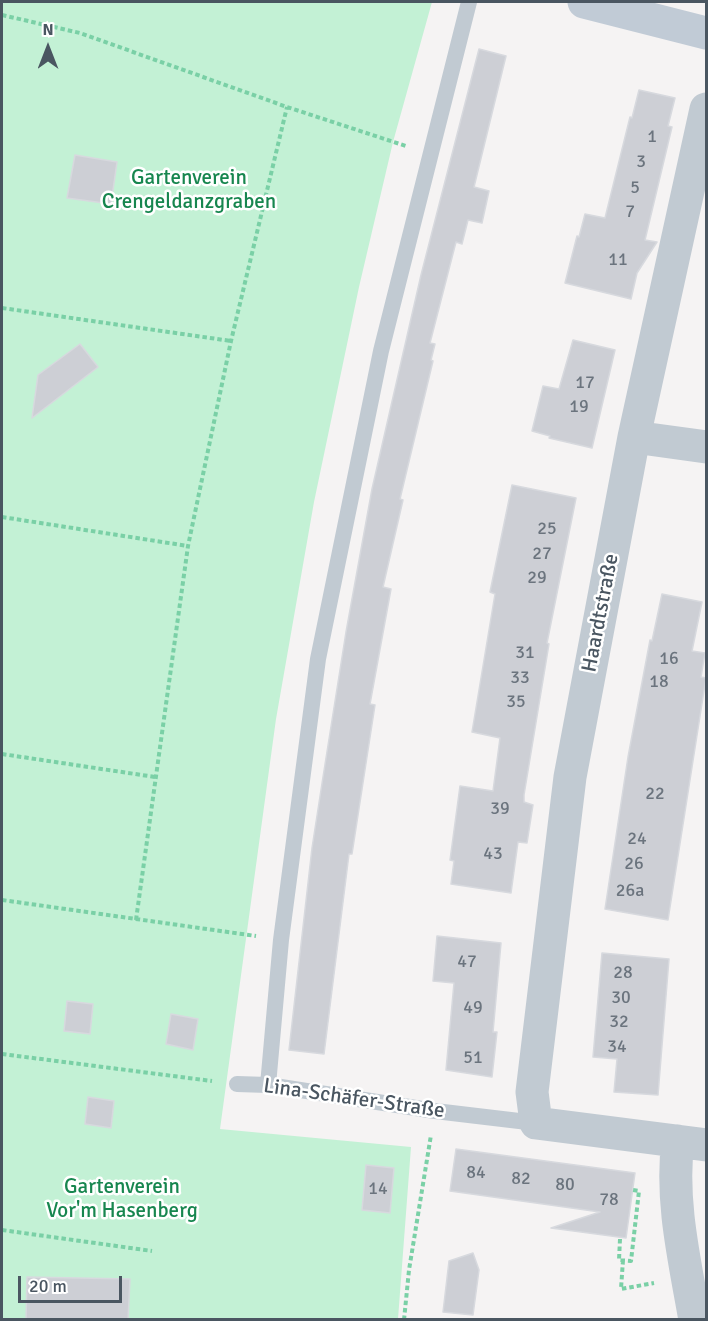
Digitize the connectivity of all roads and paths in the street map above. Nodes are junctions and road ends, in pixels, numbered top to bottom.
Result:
1 (469, 2) edge
2 (596, 3) edge
3 (2, 15) edge
4 (706, 33) edge
5 (287, 107) junction
6 (706, 109) edge
7 (431, 154) junction
8 (2, 308) edge
9 (231, 341) junction
10 (634, 437) junction
11 (706, 447) edge
12 (2, 517) edge
13 (188, 546) junction
14 (2, 754) edge
15 (155, 777) junction
16 (2, 900) edge
17 (136, 920) junction
18 (281, 940) junction
19 (2, 1054) edge
20 (237, 1084) joint
21 (268, 1085) junction
22 (435, 1111) junction
23 (536, 1123) junction
24 (692, 1143) edge
25 (633, 1190) dead end
26 (2, 1230) edge
27 (620, 1239) dead end
28 (152, 1251) dead end
29 (623, 1260) junction
30 (687, 1277) junction
31 (404, 1320) edge
32 (695, 1320) edge

1 - 7 lane
2 - 4 street
3 - 5 path
5 - 7 path
5 - 9 path
6 - 10 street, Haardtstraße
7 - 18 lane
8 - 9 path
9 - 13 path
10 - 11 street
10 - 23 street, Haardtstraße
12 - 13 path
13 - 15 path
14 - 15 path
15 - 17 path
16 - 17 path
17 - 18 path
18 - 21 lane
19 - 20 path, Lina-Schäfer-Straße
20 - 21 lane, Lina-Schäfer-Straße
21 - 22 lane, Lina-Schäfer-Straße
22 - 23 lane, Lina-Schäfer-Straße
22 - 31 path
23 - 24 street, Lina-Schäfer-Straße
24 - 30 street
25 - 29 path
26 - 28 path
27 - 29 path
29 - 30 path
30 - 32 street

